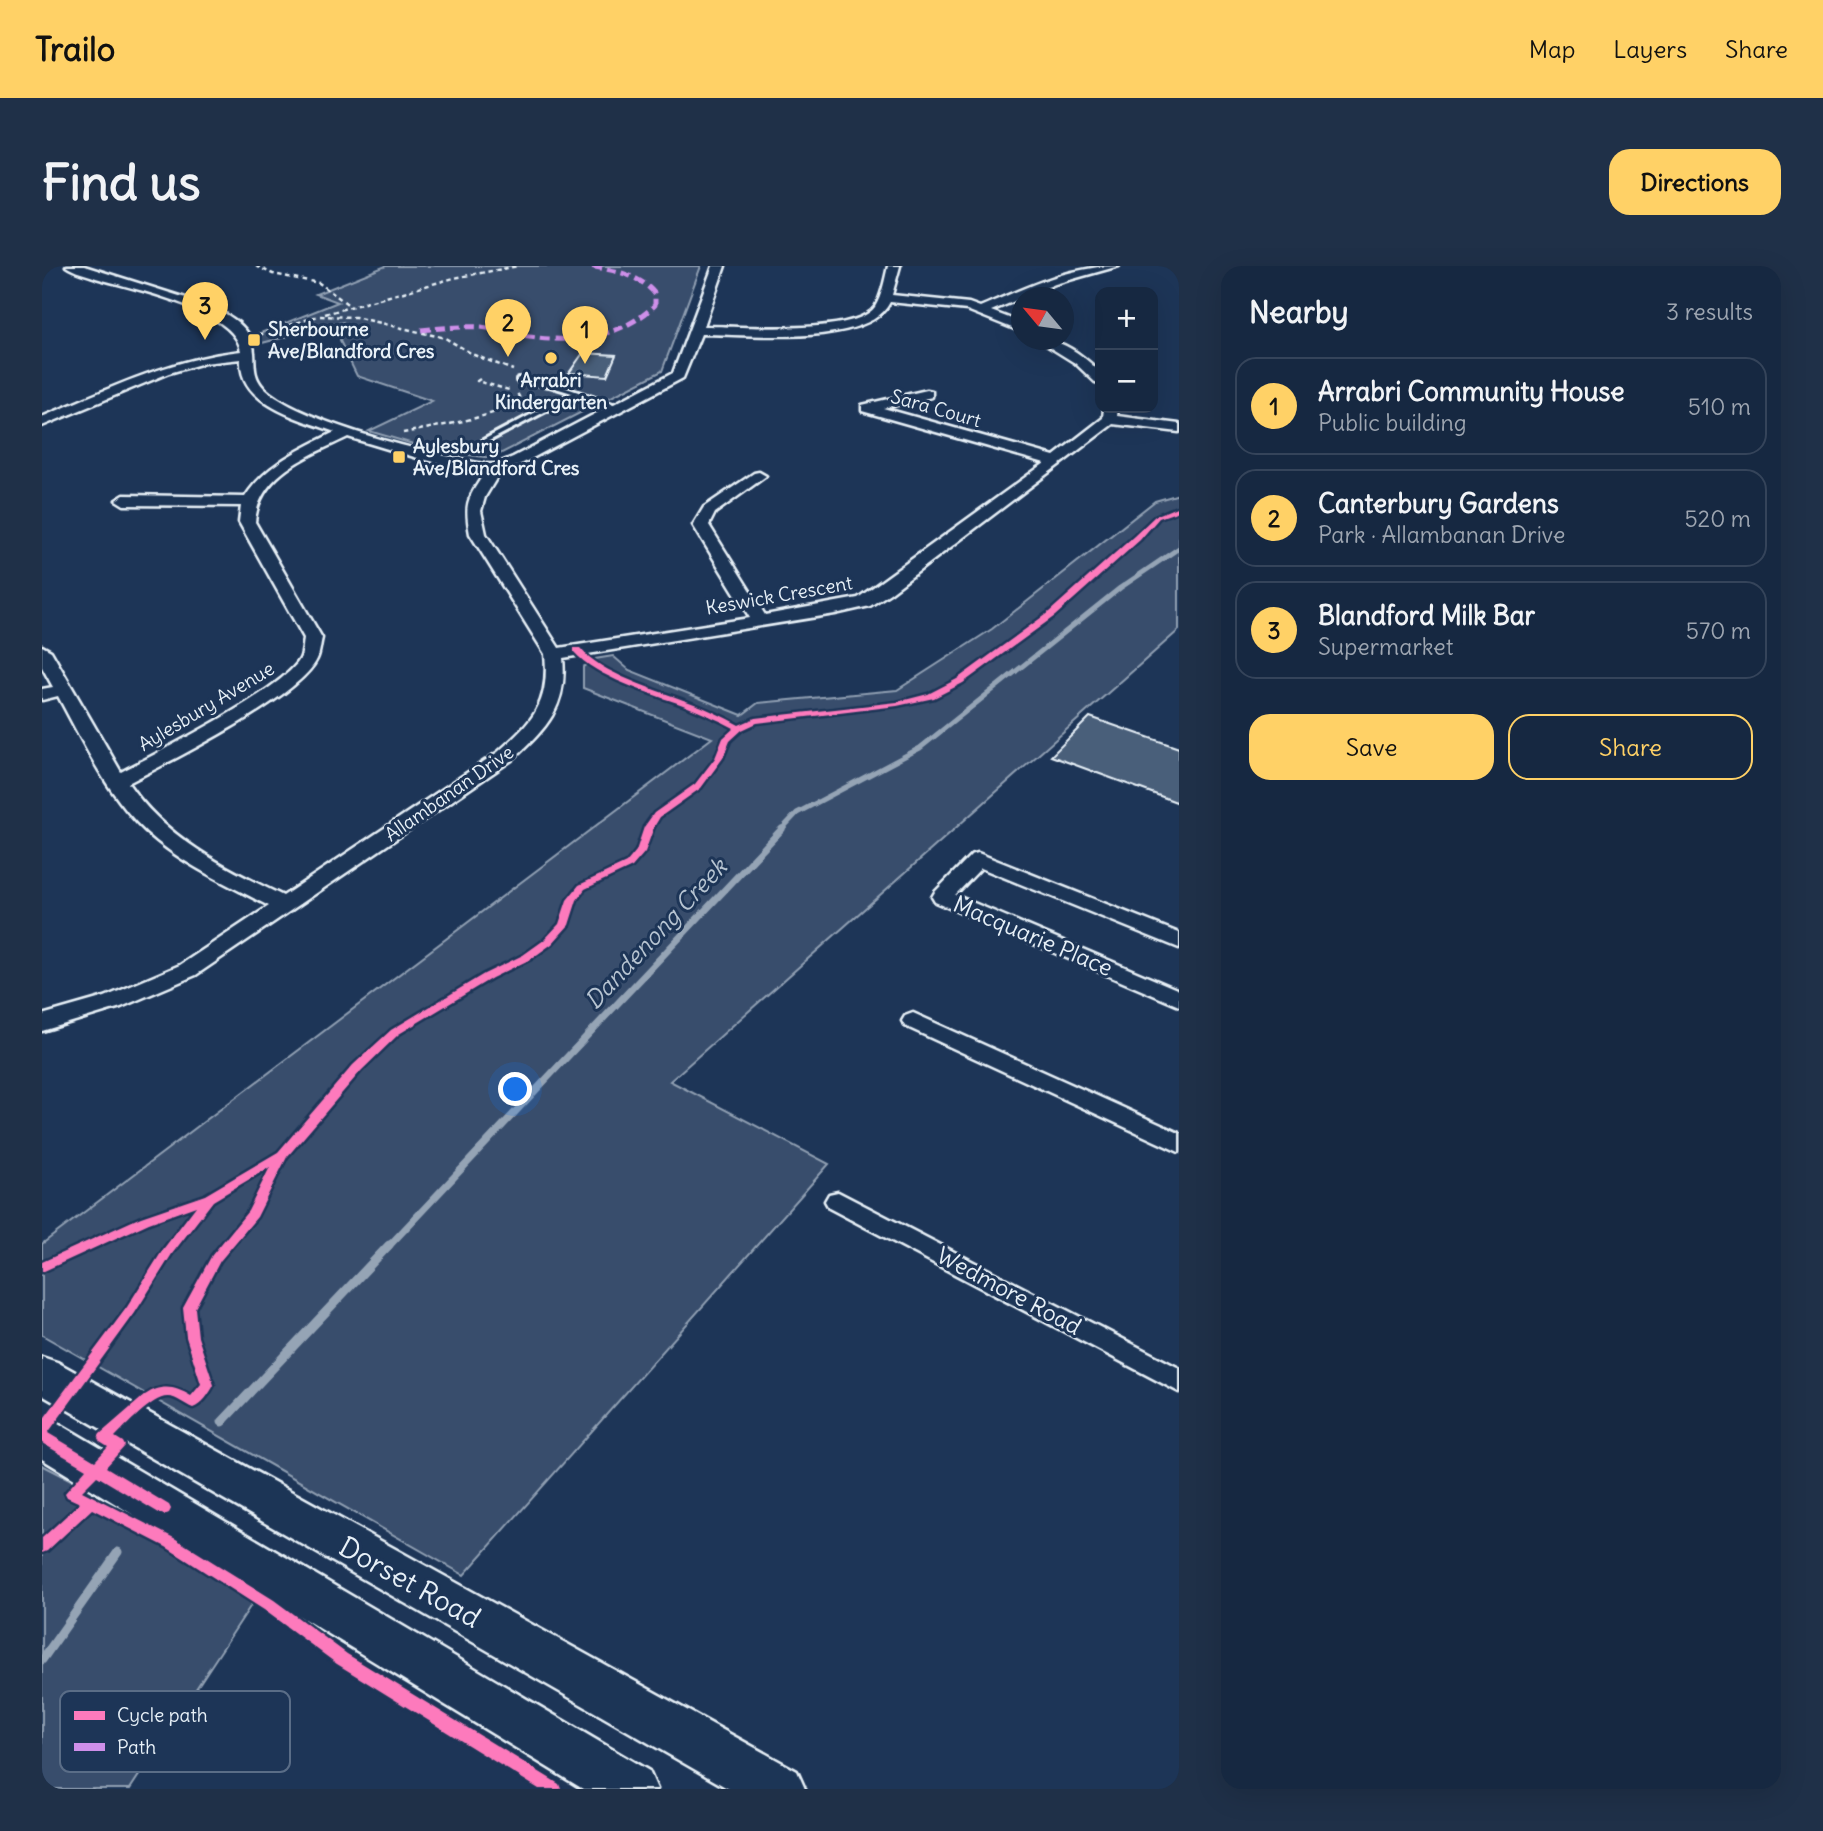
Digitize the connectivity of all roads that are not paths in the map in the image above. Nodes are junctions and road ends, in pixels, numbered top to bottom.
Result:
1 (72, 266) edge
2 (719, 266) edge
3 (894, 266) edge
4 (1113, 266) edge
5 (884, 298) junction
6 (982, 311) junction
7 (1011, 324) edge
8 (696, 330) junction
9 (1062, 350) edge
10 (247, 354) junction
11 (1095, 374) edge
12 (519, 380) road end
13 (577, 393) junction
14 (927, 394) dead end
15 (619, 407) junction
16 (1110, 413) edge
17 (42, 422) edge
18 (1179, 428) edge
19 (347, 432) junction
20 (485, 440) dead end
21 (1055, 461) junction
22 (494, 469) junction
23 (759, 476) dead end
24 (124, 500) dead end
25 (249, 502) junction
26 (760, 620) junction
27 (42, 651) edge
28 (554, 654) junction
29 (64, 688) junction
30 (42, 695) edge
31 (116, 782) junction
32 (285, 906) junction
33 (1179, 941) edge
34 (1179, 999) edge
35 (913, 1021) dead end
36 (42, 1023) edge
37 (1179, 1143) edge
38 (838, 1201) dead end
39 (42, 1374) edge
40 (1179, 1381) edge
41 (42, 1436) edge
42 (631, 1789) edge
43 (779, 1789) edge

1 - 10 street
2 - 8 street
3 - 5 street
4 - 6 street
5 - 6 street
5 - 8 street
6 - 7 street
8 - 15 street
9 - 11 street
10 - 17 street
10 - 19 street
12 - 13 lane
13 - 15 lane
13 - 20 lane
14 - 21 street, Sara Court
15 - 22 street
16 - 18 street
16 - 21 street, Keswick Crescent
19 - 22 street
19 - 25 street
21 - 26 street, Keswick Crescent
22 - 28 street
23 - 26 street
24 - 25 street
25 - 31 street, Aylesbury Avenue
26 - 28 street, Keswick Crescent
27 - 29 street
28 - 32 street, Allambanan Drive
29 - 30 street
29 - 31 street
31 - 32 street
32 - 36 street, Allambanan Drive
33 - 34 street, Macquarie Place
35 - 37 street
38 - 40 street, Wedmore Road
39 - 43 main road, Dorset Road
41 - 42 main road

